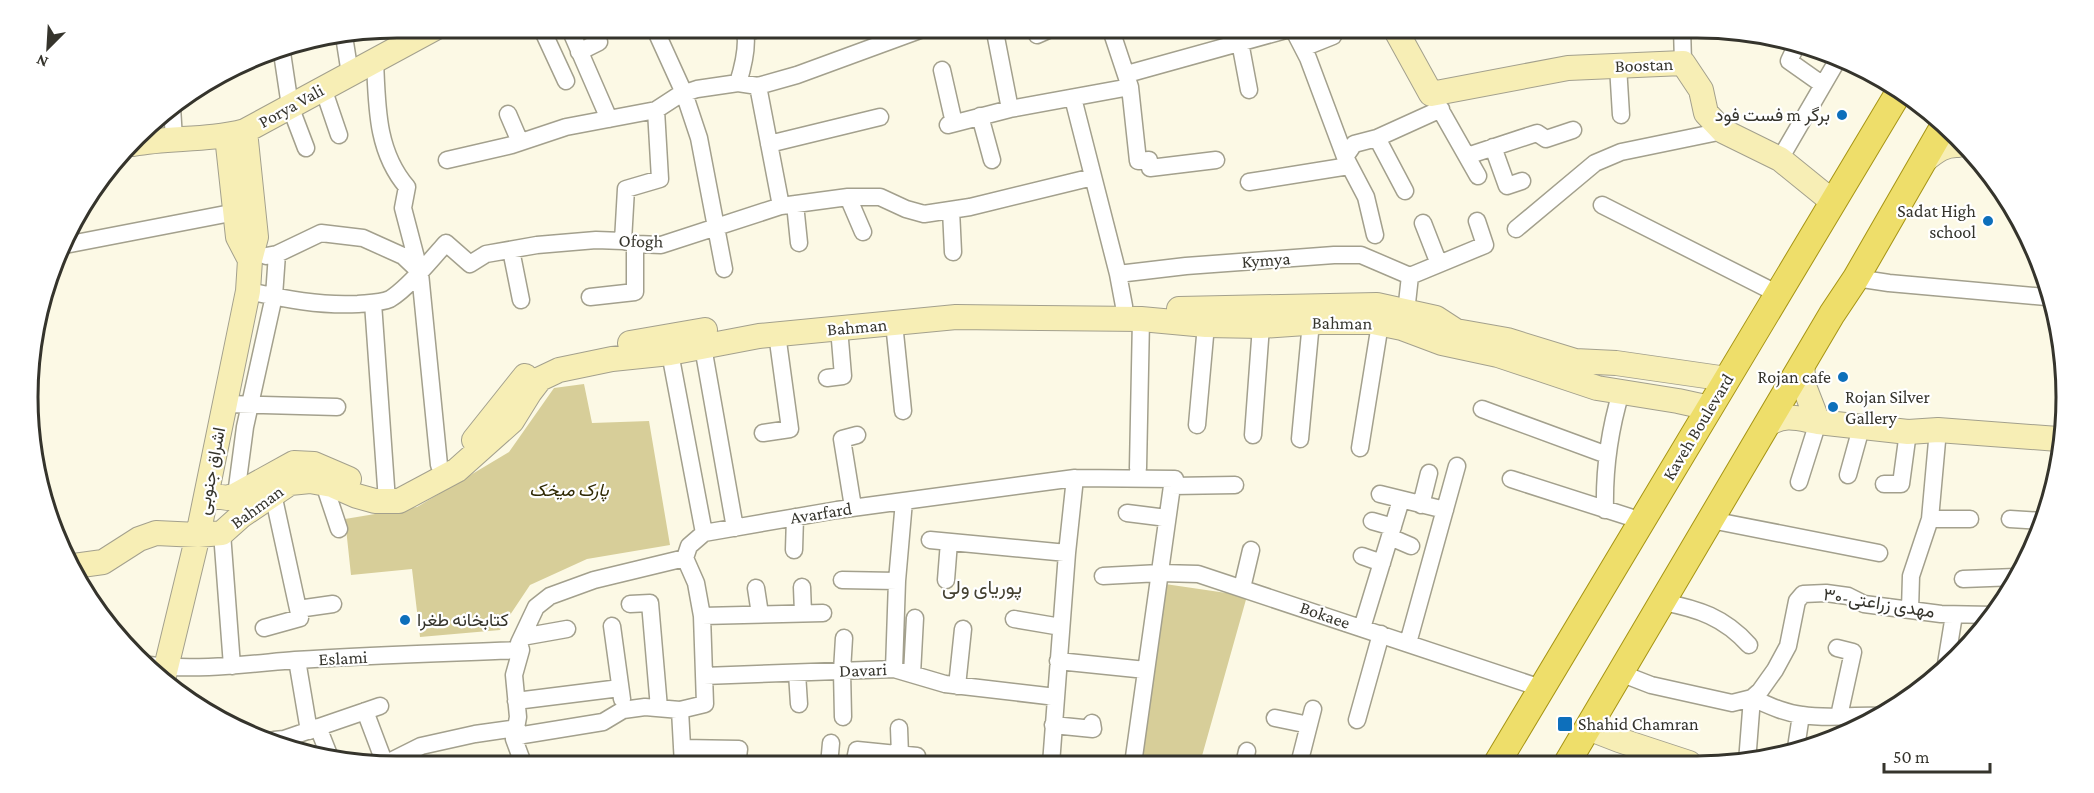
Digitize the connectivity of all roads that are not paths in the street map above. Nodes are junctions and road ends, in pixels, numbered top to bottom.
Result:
1 (414, 37) edge
2 (546, 37) edge
3 (572, 37) edge
4 (659, 37) edge
5 (744, 37) edge
6 (901, 37) edge
7 (996, 37) edge
8 (1114, 37) edge
9 (1257, 37) edge
10 (1297, 37) edge
11 (1330, 37) edge
12 (1400, 37) edge
13 (1682, 37) edge
14 (345, 42) edge
15 (599, 42) dead end
16 (1240, 42) junction
17 (1303, 48) junction
18 (1794, 51) edge
19 (579, 52) junction
20 (283, 57) edge
21 (375, 60) junction
22 (1683, 63) junction
23 (1835, 65) edge
24 (1618, 66) junction
25 (942, 70) dead end
26 (350, 74) junction
27 (1129, 80) junction
28 (566, 81) dead end
29 (738, 83) junction
30 (1823, 85) junction
31 (758, 86) junction
32 (322, 88) junction
33 (1248, 90) dead end
34 (684, 93) junction
35 (1896, 97) edge
36 (1073, 98) junction
37 (1436, 102) junction
38 (290, 106) junction
39 (1010, 109) junction
40 (656, 110) junction
41 (508, 114) dead end
42 (1621, 115) dead end
43 (980, 116) junction
44 (173, 117) edge
45 (879, 117) dead end
46 (609, 119) junction
47 (1573, 130) dead end
48 (1723, 131) junction
49 (236, 133) junction
50 (1940, 133) edge
51 (339, 135) dead end
52 (1377, 138) junction
53 (174, 139) junction
54 (520, 142) junction
55 (143, 143) edge
56 (769, 144) junction
57 (1953, 145) edge
58 (1493, 147) junction
59 (306, 148) dead end
60 (1467, 156) junction
61 (1780, 159) junction
62 (447, 160) dead end
63 (992, 160) dead end
64 (1216, 160) dead end
65 (1925, 160) junction
66 (1347, 162) junction
67 (1478, 176) dead end
68 (1093, 177) junction
69 (1522, 181) dead end
70 (1250, 182) dead end
71 (1405, 191) dead end
72 (848, 196) junction
73 (1833, 202) junction
74 (788, 205) junction
75 (1602, 205) dead end
76 (951, 210) junction
77 (236, 212) junction
78 (1477, 221) dead end
79 (1423, 224) dead end
80 (716, 228) junction
81 (1516, 229) dead end
82 (863, 232) dead end
83 (1375, 235) dead end
84 (629, 242) junction
85 (799, 243) dead end
86 (72, 244) edge
87 (511, 250) junction
88 (953, 252) dead end
89 (277, 254) junction
90 (250, 260) junction
91 (1439, 264) junction
92 (724, 269) dead end
93 (420, 273) junction
94 (1118, 274) junction
95 (1410, 276) junction
96 (1856, 278) junction
97 (248, 291) junction
98 (1778, 294) junction
99 (274, 296) junction
100 (590, 297) dead end
101 (2042, 297) edge
102 (521, 300) dead end
103 (373, 303) junction
104 (1406, 312) junction
105 (1133, 313) junction
106 (1311, 322) junction
107 (894, 323) junction
108 (1380, 324) junction
109 (1206, 325) junction
110 (1261, 326) junction
111 (839, 328) junction
112 (777, 334) junction
113 (703, 347) junction
114 (670, 353) junction
115 (1802, 365) junction
116 (1672, 371) junction
117 (827, 378) dead end
118 (1727, 379) junction
119 (1621, 392) junction
120 (1665, 399) junction
121 (224, 404) junction
122 (250, 405) junction
123 (337, 406) dead end
124 (1710, 408) junction
125 (1482, 409) dead end
126 (903, 411) dead end
127 (1818, 422) junction
128 (1197, 425) dead end
129 (1766, 425) junction
130 (1861, 428) junction
131 (1938, 430) junction
132 (1908, 432) junction
133 (763, 433) dead end
134 (857, 435) dead end
135 (1253, 435) dead end
136 (1300, 439) dead end
137 (2054, 439) edge
138 (1360, 448) dead end
139 (1607, 454) junction
140 (440, 465) junction
141 (1457, 466) dead end
142 (1138, 468) dead end
143 (1429, 473) dead end
144 (1848, 475) dead end
145 (1075, 478) junction
146 (1511, 479) dead end
147 (1173, 482) junction
148 (1799, 482) dead end
149 (324, 484) junction
150 (1884, 484) dead end
151 (1235, 485) dead end
152 (273, 494) junction
153 (1380, 494) dead end
154 (207, 495) junction
155 (387, 495) junction
156 (1401, 500) junction
157 (904, 501) junction
158 (242, 503) junction
159 (1421, 504) junction
160 (853, 507) junction
161 (1445, 510) junction
162 (1605, 510) junction
163 (1127, 513) dead end
164 (795, 517) junction
165 (1167, 518) junction
166 (1930, 519) junction
167 (1970, 519) dead end
168 (2010, 519) dead end
169 (1711, 520) junction
170 (2034, 520) edge
171 (1372, 521) dead end
172 (1642, 521) junction
173 (735, 528) junction
174 (339, 529) dead end
175 (1391, 532) junction
176 (704, 533) junction
177 (210, 534) junction
178 (930, 540) dead end
179 (949, 542) junction
180 (1411, 546) dead end
181 (794, 550) dead end
182 (1251, 550) dead end
183 (1067, 553) junction
184 (1879, 553) dead end
185 (1362, 556) dead end
186 (685, 558) junction
187 (1382, 563) junction
188 (80, 565) edge
189 (1160, 573) junction
190 (1103, 576) dead end
191 (2007, 577) edge
192 (1963, 579) dead end
193 (842, 580) dead end
194 (946, 580) dead end
195 (897, 581) junction
196 (802, 587) dead end
197 (756, 588) dead end
198 (1242, 588) junction
199 (1663, 602) junction
200 (333, 604) dead end
201 (630, 604) dead end
202 (298, 609) junction
203 (1910, 610) junction
204 (803, 613) junction
205 (823, 613) dead end
206 (760, 614) junction
207 (1954, 615) junction
208 (1982, 615) edge
209 (702, 616) junction
210 (915, 618) dead end
211 (1014, 619) dead end
212 (612, 626) dead end
213 (1061, 627) junction
214 (264, 628) dead end
215 (1362, 628) junction
216 (567, 629) dead end
217 (963, 629) dead end
218 (1381, 634) junction
219 (844, 638) dead end
220 (521, 643) junction
221 (1408, 643) junction
222 (1749, 645) dead end
223 (1837, 648) dead end
224 (1948, 653) edge
225 (297, 660) junction
226 (1058, 661) junction
227 (232, 666) junction
228 (161, 667) edge
229 (894, 669) junction
230 (1146, 670) junction
231 (165, 671) edge
232 (842, 671) junction
233 (797, 673) junction
234 (1620, 673) junction
235 (912, 674) junction
236 (704, 676) junction
237 (957, 686) junction
238 (620, 688) junction
239 (1541, 688) junction
240 (1056, 697) junction
241 (1752, 698) junction
242 (516, 701) junction
243 (799, 704) dead end
244 (659, 708) junction
245 (623, 710) junction
246 (680, 710) junction
247 (1801, 715) junction
248 (1839, 716) junction
249 (1860, 716) edge
250 (843, 717) dead end
251 (1275, 718) dead end
252 (1357, 720) dead end
253 (1092, 723) dead end
254 (1053, 725) junction
255 (899, 728) dead end
256 (1588, 728) junction
257 (314, 729) junction
258 (517, 732) junction
259 (287, 738) edge
260 (1797, 741) edge
261 (831, 743) dead end
262 (682, 748) junction
263 (328, 749) edge
264 (1748, 752) edge
265 (383, 755) edge
266 (401, 756) edge
267 (520, 756) edge
268 (682, 756) edge
269 (738, 756) edge
270 (830, 756) edge
271 (856, 756) edge
272 (1051, 756) edge
273 (1134, 756) edge
274 (1301, 756) edge
275 (1501, 756) edge
276 (1571, 756) edge
277 (1668, 756) edge

1 - 21 street, Porya Vali
2 - 28 street
3 - 19 street
4 - 34 street
5 - 29 street
6 - 31 street
7 - 39 street
8 - 27 street
9 - 16 street
10 - 17 street
11 - 17 street
12 - 37 street
13 - 22 street
14 - 26 street
15 - 19 street
16 - 27 street
16 - 33 street
17 - 66 street
18 - 30 street
19 - 46 street
20 - 38 street
21 - 26 street, Porya Vali
21 - 93 street
22 - 24 street, Boostan
22 - 48 street, Boostan
23 - 30 street
24 - 37 street, Boostan
24 - 42 street
25 - 43 street
26 - 32 street, Porya Vali
27 - 36 street
27 - 64 street
29 - 31 street
29 - 34 street
30 - 61 street
31 - 56 street
32 - 38 street, Porya Vali
32 - 51 street
34 - 40 street
34 - 80 street
35 - 73 main road, Kaveh Boulevard
36 - 39 street
36 - 68 street
37 - 52 street
37 - 60 street
38 - 49 street, Porya Vali
38 - 59 street
39 - 43 street
40 - 46 street
40 - 84 street
41 - 54 street
43 - 63 street
44 - 53 street
45 - 56 street
46 - 54 street
47 - 58 street
48 - 61 street, Boostan
48 - 81 street
49 - 53 street, Porya Vali
49 - 77 street, اشراق جنوبی
49 - 90 street, اشراق جنوبی
50 - 65 main road
52 - 66 street
52 - 71 street
53 - 55 street, Porya Vali
54 - 62 street
56 - 74 street
57 - 65 street
58 - 60 street
58 - 69 street
60 - 67 street
61 - 73 street, Boostan
65 - 96 main road
66 - 70 street
66 - 83 street
68 - 76 street, Ofogh
68 - 94 street
72 - 74 street, Ofogh
72 - 76 street, Ofogh
72 - 82 street
73 - 98 main road, Kaveh Boulevard
74 - 80 street, Ofogh
74 - 85 street
75 - 98 street
76 - 88 street
77 - 86 street
77 - 90 street, اشراق جنوبی
78 - 91 street
79 - 91 street
80 - 84 street, Ofogh
80 - 92 street
84 - 87 street, Ofogh
84 - 100 street
87 - 93 street, Ofogh
87 - 102 street
89 - 90 street
89 - 93 street
89 - 99 street
90 - 97 street, اشراق جنوبی
91 - 95 street
93 - 103 street, Ofogh
93 - 140 street
94 - 95 street, Kymya
94 - 105 street
95 - 104 street
96 - 101 street
96 - 115 main road
97 - 99 street, Ofogh
97 - 121 street, اشراق جنوبی
98 - 118 main road, Kaveh Boulevard
99 - 103 street, Ofogh
99 - 122 street
103 - 155 street
104 - 105 street, Bahman
104 - 116 street, Bahman
105 - 107 street, Bahman
105 - 109 street, Bahman
105 - 140 street, Bahman
105 - 142 street
106 - 108 street, Bahman
106 - 110 street, Bahman
106 - 136 street
107 - 111 street, Bahman
107 - 126 street
108 - 119 street, Bahman
108 - 138 street
109 - 110 street, Bahman
109 - 128 street
110 - 135 street
111 - 112 street, Bahman
111 - 117 street
112 - 113 street, Bahman
112 - 133 street
113 - 114 street, Bahman
113 - 173 street
114 - 155 street, Bahman
114 - 176 street
115 - 127 street
115 - 129 main road
116 - 118 street, Bahman
116 - 120 street
118 - 124 main road, Kaveh Boulevard
119 - 120 street, Bahman
119 - 139 street
120 - 124 street, Bahman
121 - 122 street
121 - 154 street, اشراق جنوبی
122 - 123 street
122 - 158 street
124 - 172 main road, Kaveh Boulevard
125 - 139 street
127 - 129 street
127 - 130 street
127 - 148 street
129 - 169 main road
130 - 132 street
130 - 144 street
131 - 132 street
131 - 137 street
131 - 166 street
132 - 150 street
134 - 160 street
139 - 162 street
140 - 155 street, Bahman
141 - 161 street
143 - 159 street
145 - 147 street, Avarfard
145 - 157 street, Avarfard
145 - 183 street
146 - 162 street
147 - 151 street, Avarfard
147 - 165 street
149 - 152 street, Bahman
149 - 155 street, Bahman
149 - 174 street
152 - 158 street, Bahman
152 - 202 street
153 - 156 street
154 - 158 street, Bahman
154 - 177 street, اشراق جنوبی
155 - 158 street, Bahman
156 - 159 street
156 - 175 street
157 - 160 street, Avarfard
157 - 195 street
158 - 177 street, Bahman
159 - 161 street
160 - 164 street, Avarfard
161 - 221 street
162 - 172 street
163 - 165 street
164 - 173 street, Avarfard
164 - 181 street
165 - 189 street
166 - 167 street
166 - 203 street
168 - 170 street
169 - 184 street
169 - 199 main road
171 - 175 street
172 - 239 main road, Kaveh Boulevard
173 - 176 street, Avarfard
175 - 180 street
175 - 187 street
176 - 186 street
177 - 188 street
177 - 227 street
177 - 228 street, اشراق جنوبی
178 - 179 street
179 - 183 street
179 - 194 street
182 - 198 street
183 - 213 street
185 - 187 street
186 - 209 street
186 - 220 street
187 - 215 street
189 - 190 street, Bokaee
189 - 198 street, Bokaee
189 - 230 street
191 - 192 street
193 - 195 street
195 - 229 street
196 - 204 street
197 - 206 street
198 - 215 street, Bokaee
199 - 222 street
199 - 234 main road
200 - 202 street
201 - 244 street
202 - 214 street
203 - 207 street, ۳۰-مهدی زراعتی
203 - 241 street, ۳۰-مهدی زراعتی
204 - 205 street
204 - 206 street
206 - 209 street
207 - 208 street, ۳۰-مهدی زراعتی
207 - 224 street
209 - 236 street
210 - 235 street
211 - 213 street
212 - 238 street
213 - 226 street
215 - 218 street, Bokaee
216 - 220 street, Eslami
217 - 237 street
218 - 221 street, Bokaee
218 - 252 street
219 - 232 street
220 - 225 street, Eslami
220 - 242 street
221 - 239 street, Bokaee
223 - 248 street
225 - 227 street, Eslami
225 - 257 street
226 - 230 street
226 - 240 street
227 - 231 street, Eslami
229 - 232 street, Davari
229 - 235 street, Davari
230 - 273 street
232 - 233 street, Davari
232 - 250 street
233 - 236 street, Davari
233 - 243 street
234 - 241 street
234 - 256 main road
235 - 237 street, Davari
236 - 246 street
237 - 240 street, Davari
238 - 242 street
238 - 245 street
239 - 275 main road, Kaveh Boulevard
240 - 254 street
241 - 247 street
241 - 264 street
242 - 258 street
244 - 245 street
244 - 246 street
245 - 258 street
246 - 262 street
247 - 248 street
247 - 260 street
248 - 249 street
251 - 274 street
253 - 254 street
254 - 272 street
255 - 271 street
256 - 276 main road
256 - 277 street
257 - 259 street
257 - 263 street
257 - 265 street
258 - 266 street
258 - 267 street
261 - 270 street
262 - 268 street
262 - 269 street

